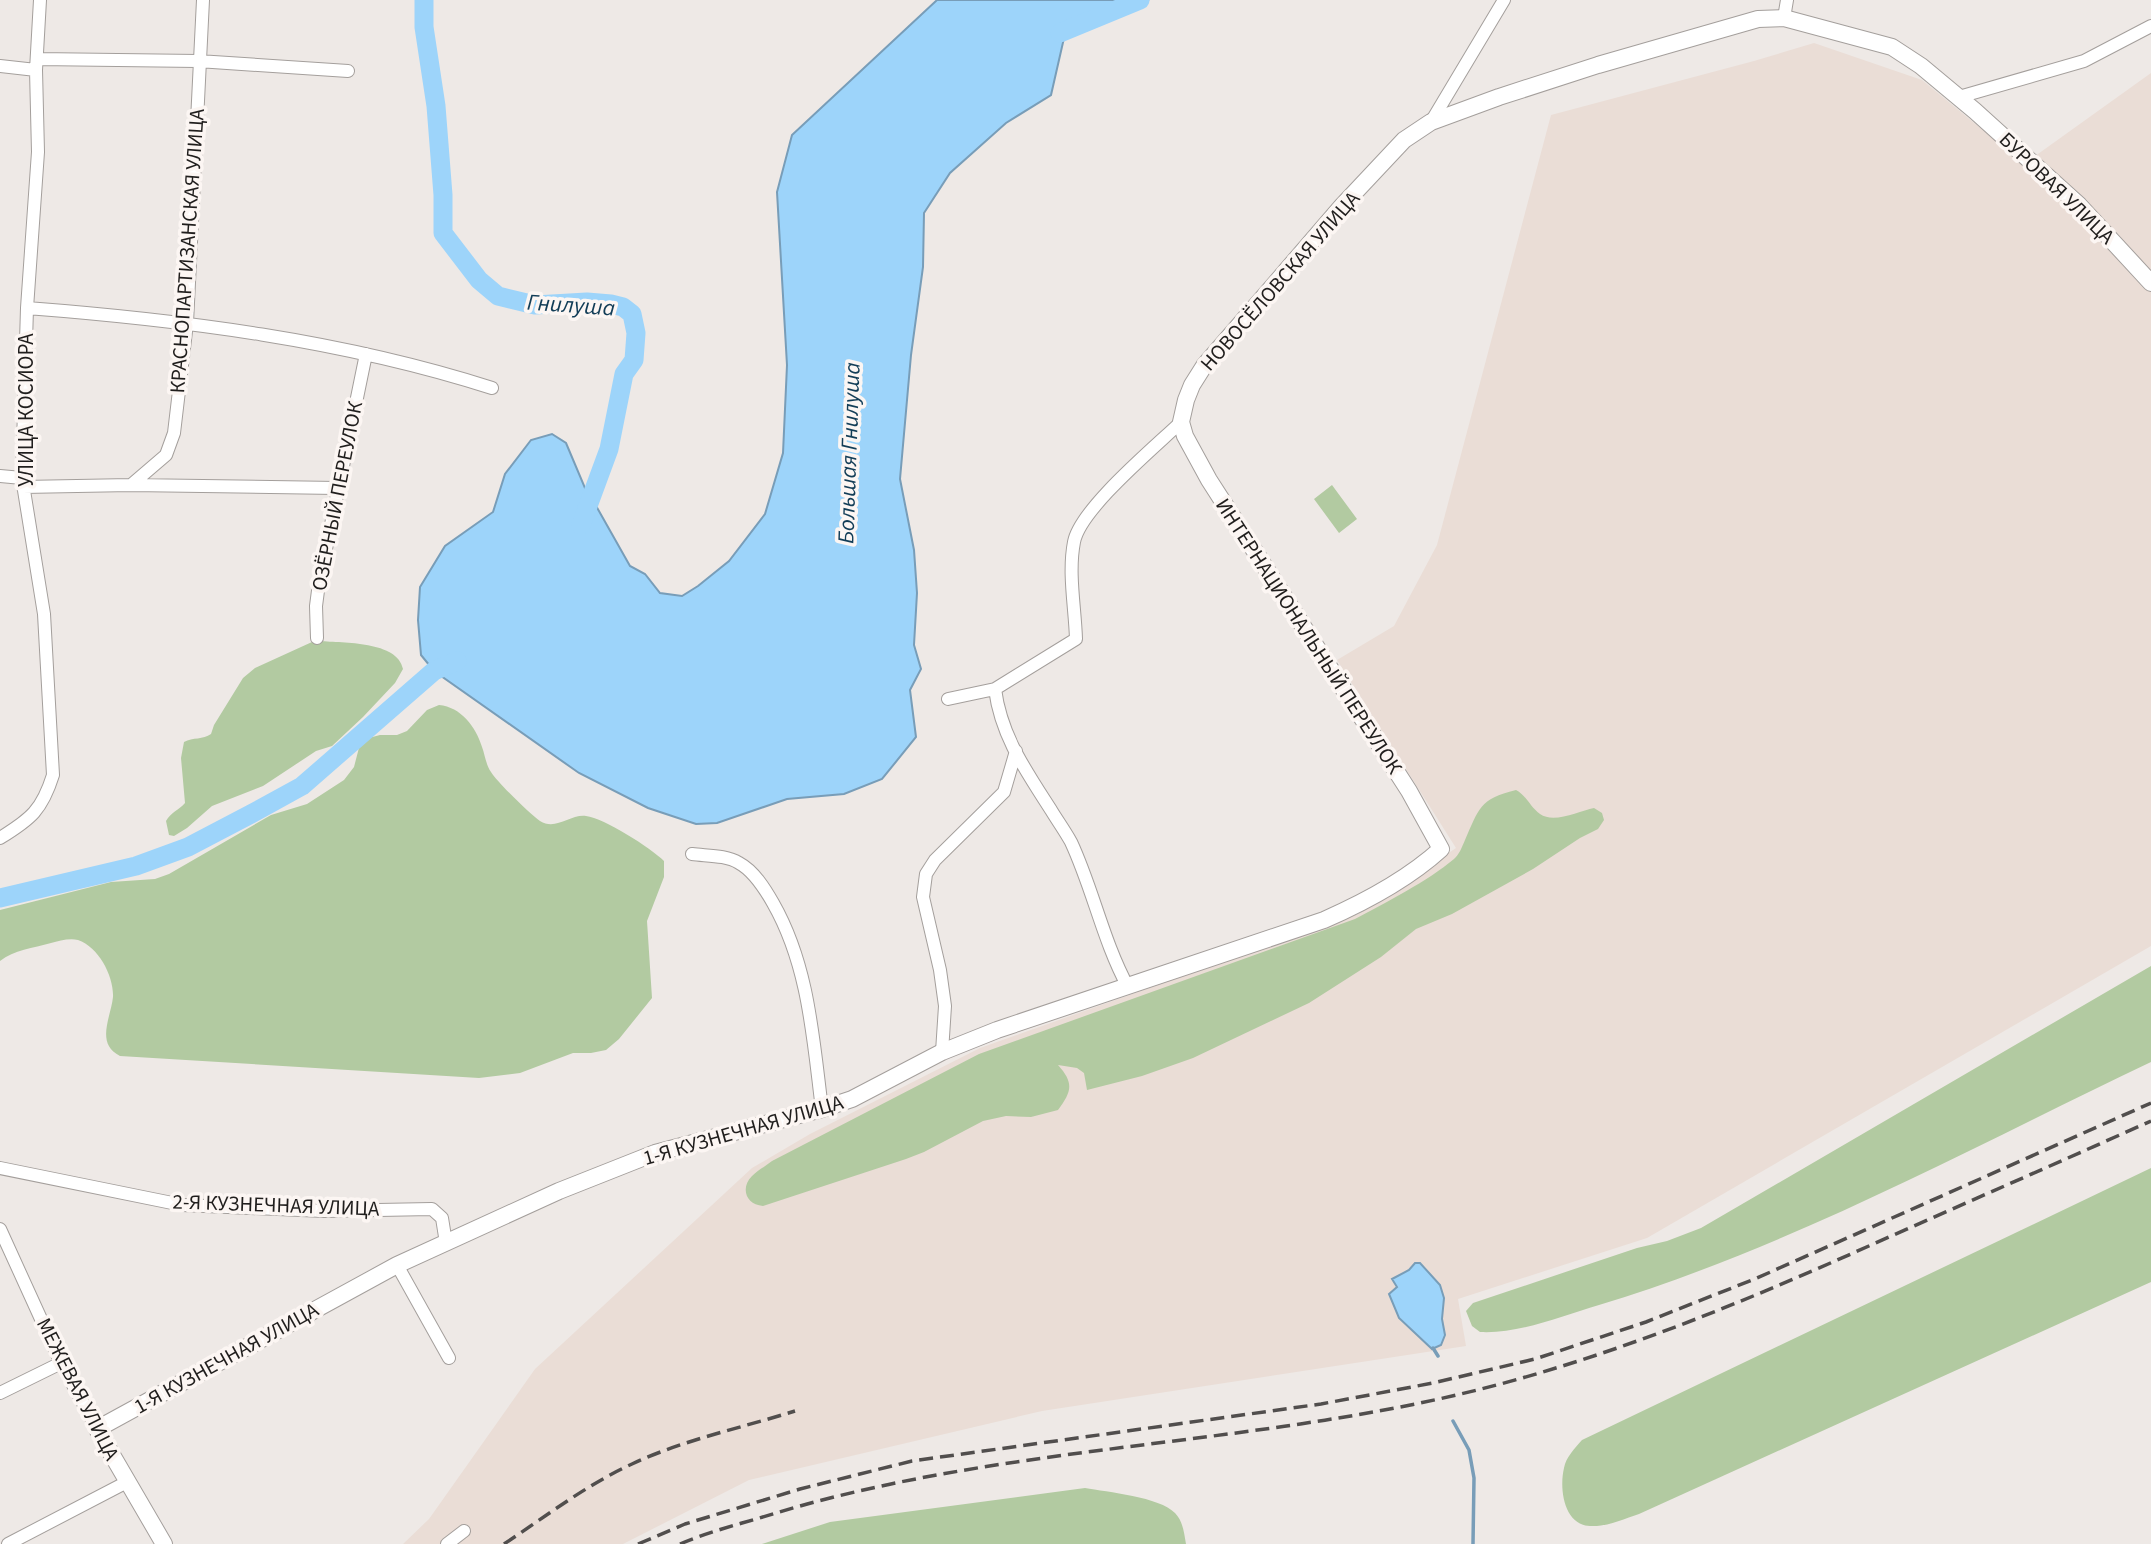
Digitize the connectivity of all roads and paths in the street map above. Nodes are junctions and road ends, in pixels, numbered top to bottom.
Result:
1 (40, 0) edge
2 (203, 0) edge
3 (1504, 0) edge
4 (1787, 0) edge
5 (1784, 18) junction
6 (2151, 26) edge
7 (198, 61) junction
8 (36, 65) junction
9 (0, 66) edge
10 (348, 71) dead end
11 (1959, 97) junction
12 (1431, 122) junction
13 (2151, 283) edge
14 (27, 308) junction
15 (187, 323) junction
16 (366, 354) junction
17 (492, 388) dead end
18 (1181, 422) junction
19 (0, 476) edge
20 (23, 483) junction
21 (131, 485) junction
22 (337, 488) junction
23 (317, 638) dead end
24 (995, 689) junction
25 (948, 699) dead end
26 (1016, 751) junction
27 (0, 838) edge
28 (1441, 849) joint
29 (692, 854) dead end
30 (1128, 987) junction
31 (942, 1052) junction
32 (822, 1110) junction
33 (0, 1168) edge
34 (0, 1231) edge
35 (446, 1243) junction
36 (397, 1265) junction
37 (449, 1358) dead end
38 (61, 1363) junction
39 (0, 1393) edge
40 (97, 1429) junction
41 (127, 1482) junction
42 (464, 1531) dead end
43 (8, 1544) edge
44 (164, 1544) edge
45 (447, 1544) edge

1 - 8 street, УЛИЦА КОСИОРА
2 - 7 street, КРАСНОПАРТИЗАНСКАЯ УЛИЦА
3 - 12 street, НОВОСЁЛОВСКАЯ УЛИЦА
4 - 5 street
5 - 11 street, БУРОВАЯ УЛИЦА
5 - 12 street
6 - 11 street
7 - 8 street
7 - 10 street
7 - 15 street, КРАСНОПАРТИЗАНСКАЯ УЛИЦА
8 - 9 street
8 - 14 street, УЛИЦА КОСИОРА
11 - 13 street, БУРОВАЯ УЛИЦА
12 - 18 street, НОВОСЁЛОВСКАЯ УЛИЦА
14 - 15 street
14 - 20 street, УЛИЦА КОСИОРА
15 - 16 street
15 - 21 street, КРАСНОПАРТИЗАНСКАЯ УЛИЦА
16 - 17 street
16 - 22 street, ОЗЁРНЫЙ ПЕРЕУЛОК
18 - 24 street, НОВОСЁЛОВСКАЯ УЛИЦА
18 - 28 street, ИНТЕРНАЦИОНАЛЬНЫЙ ПЕРЕУЛОК
19 - 20 street
20 - 21 street
20 - 27 street, УЛИЦА КОСИОРА
21 - 22 street
22 - 23 street, ОЗЁРНЫЙ ПЕРЕУЛОК
24 - 25 street, НОВОСЁЛОВСКАЯ УЛИЦА
24 - 26 street
26 - 30 street
26 - 31 street
28 - 30 street, 1-Я КУЗНЕЧНАЯ УЛИЦА
29 - 32 street
30 - 31 street, 1-Я КУЗНЕЧНАЯ УЛИЦА
31 - 32 street, 1-Я КУЗНЕЧНАЯ УЛИЦА
32 - 35 street, 1-Я КУЗНЕЧНАЯ УЛИЦА
33 - 35 street, 2-Я КУЗНЕЧНАЯ УЛИЦА
34 - 38 street, МЕЖЕВАЯ УЛИЦА
35 - 36 street, 1-Я КУЗНЕЧНАЯ УЛИЦА
36 - 37 street
36 - 40 street, 1-Я КУЗНЕЧНАЯ УЛИЦА
38 - 39 street
38 - 40 street, МЕЖЕВАЯ УЛИЦА
40 - 41 street, МЕЖЕВАЯ УЛИЦА
41 - 43 street
41 - 44 street, МЕЖЕВАЯ УЛИЦА
42 - 45 street

